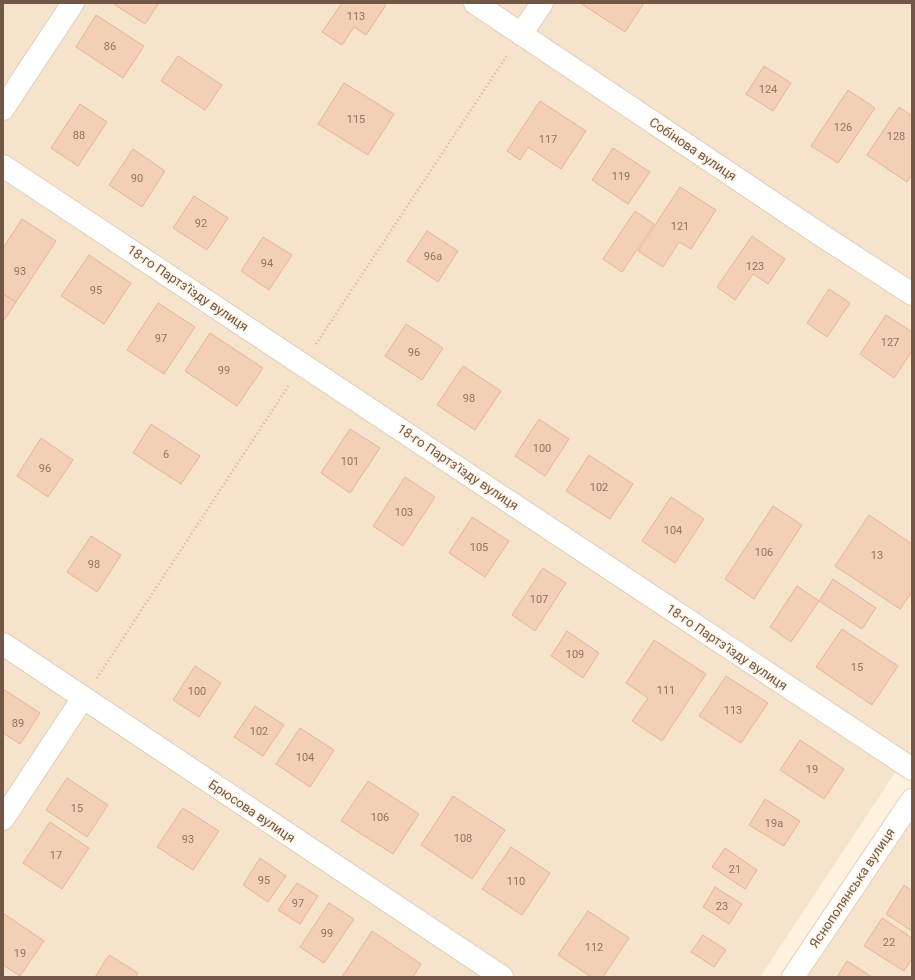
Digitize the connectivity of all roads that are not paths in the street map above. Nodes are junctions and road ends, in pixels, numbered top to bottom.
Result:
1 (73, 3) edge
2 (475, 3) edge
3 (542, 3) edge
4 (521, 34) junction
5 (3, 109) edge
6 (3, 166) edge
7 (912, 294) edge
8 (3, 644) edge
9 (83, 698) junction
10 (912, 769) edge
11 (912, 800) edge
12 (3, 819) edge
13 (502, 977) edge
14 (793, 977) edge

1 - 5 street
2 - 4 street, Собінова вулиця
3 - 4 street
4 - 7 street, Собінова вулиця
6 - 10 street, 18-го Партз’їзду вулиця
8 - 9 street, Брюсова вулиця
9 - 12 street
9 - 13 street, Брюсова вулиця
11 - 14 street, Яснополянська вулиця

